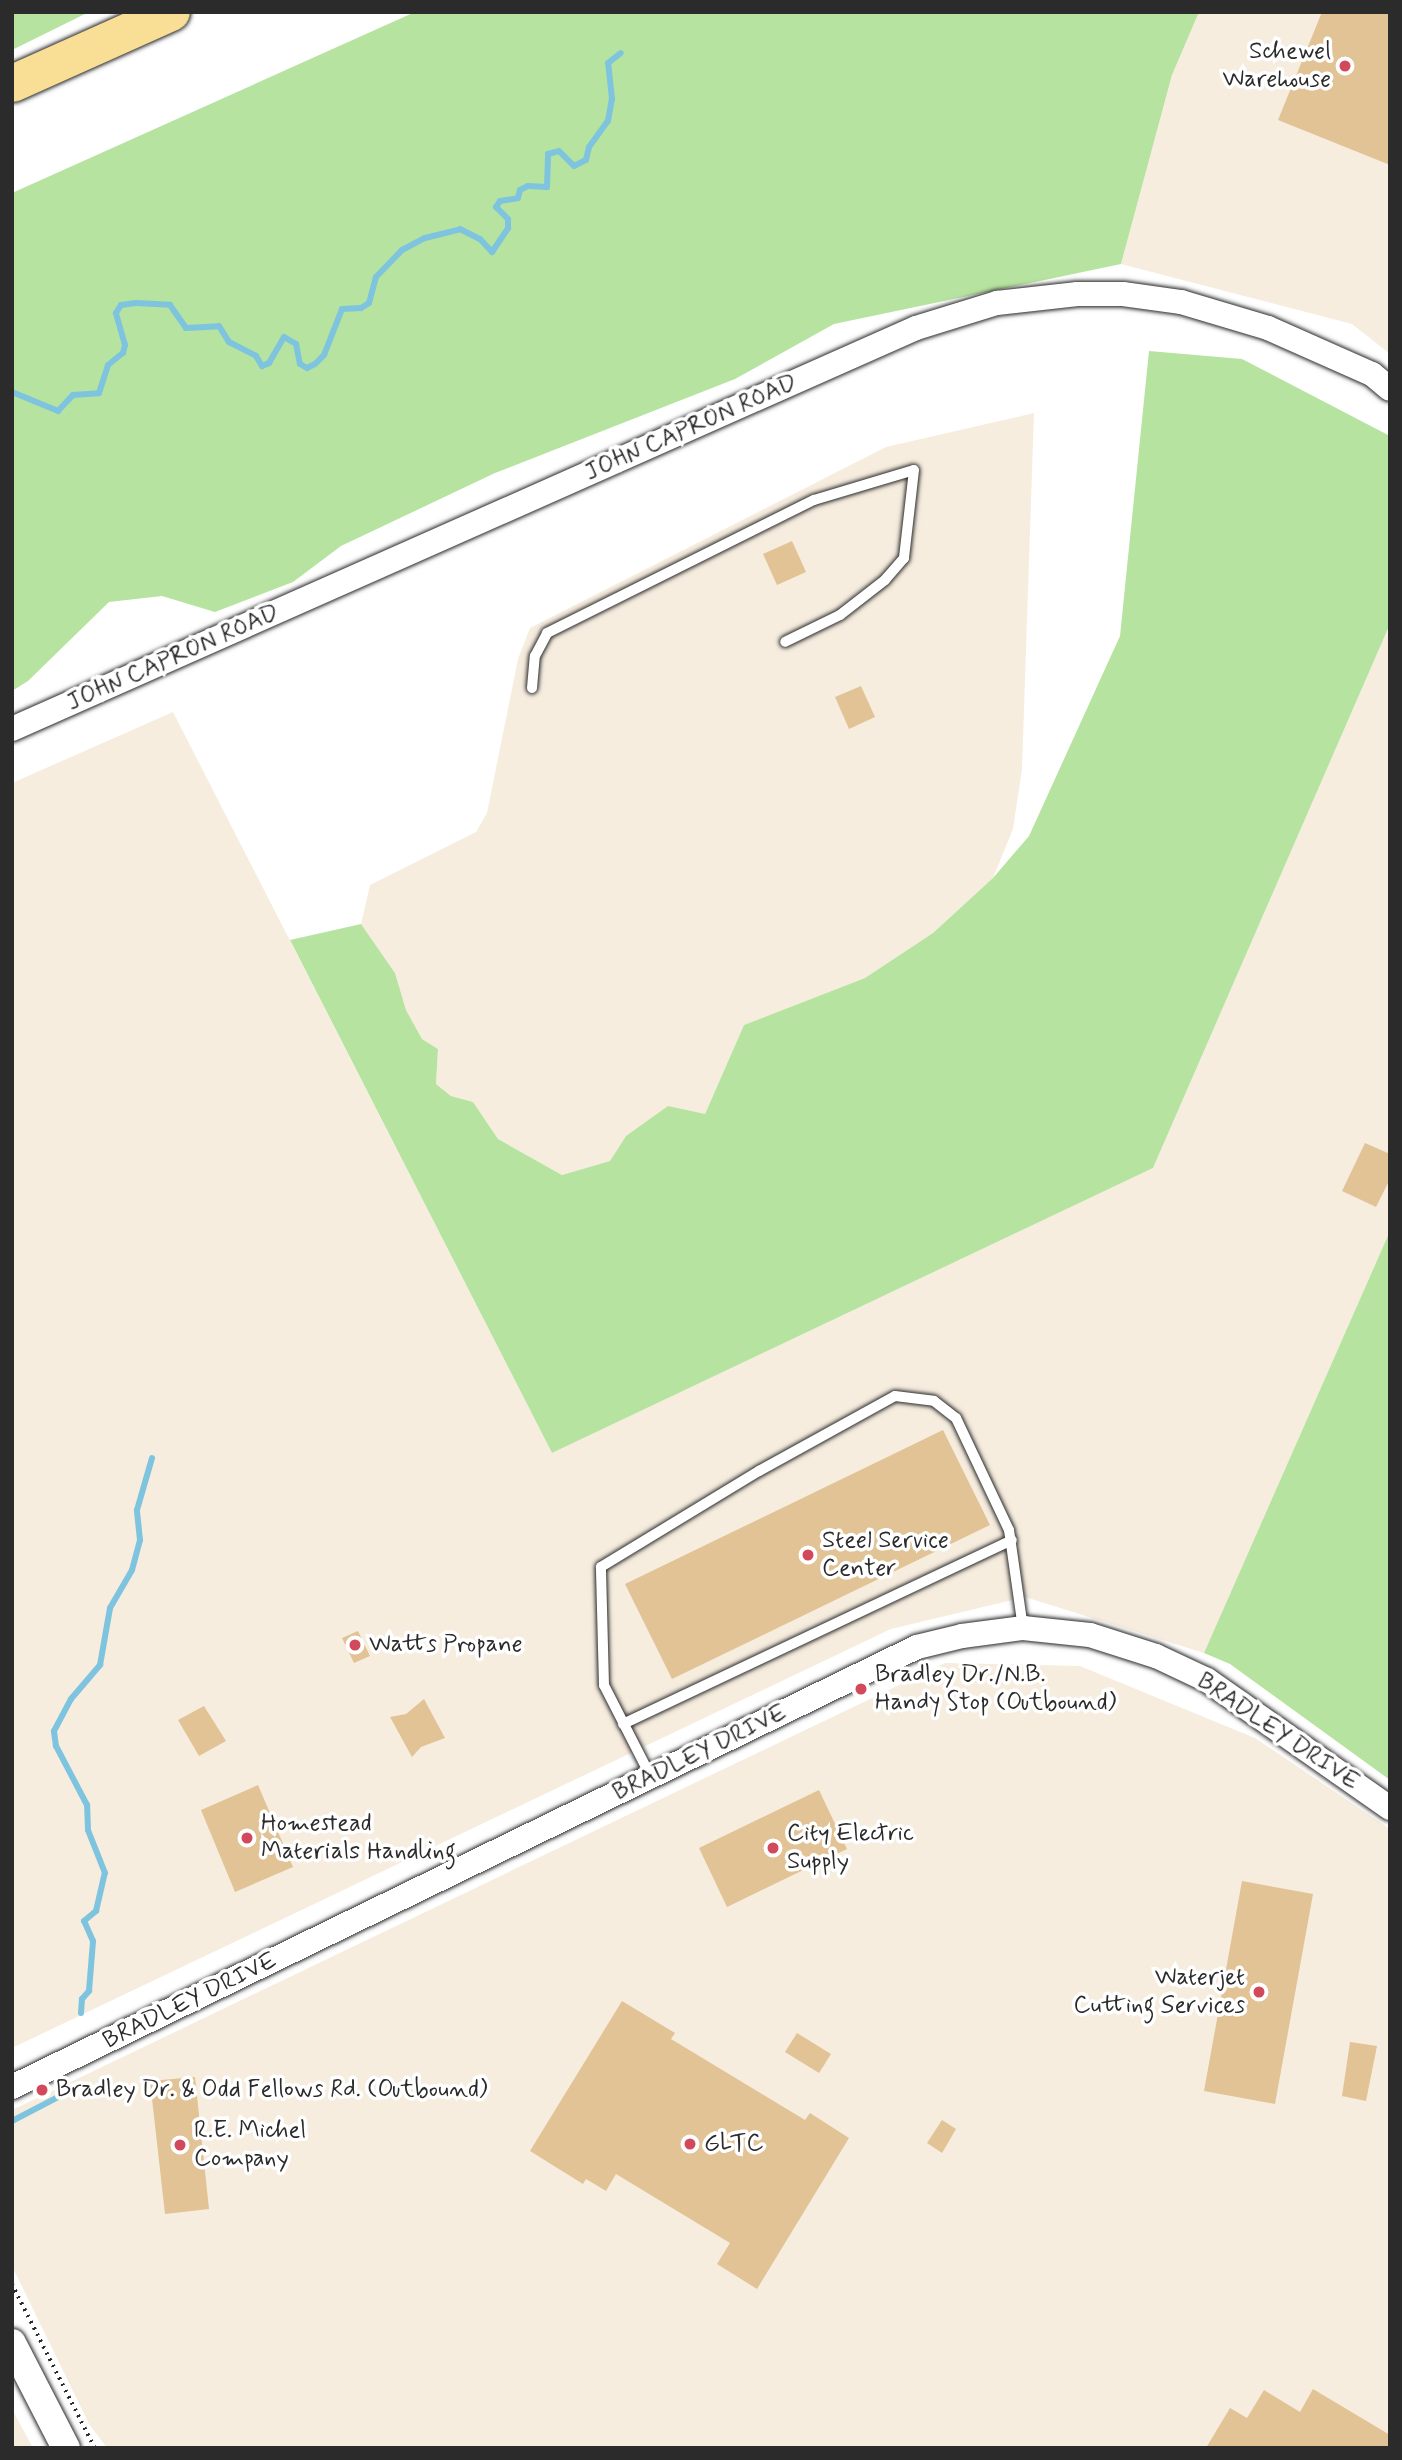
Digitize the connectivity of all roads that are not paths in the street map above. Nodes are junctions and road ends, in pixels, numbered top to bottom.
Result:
1 (171, 12) edge
2 (108, 42) junction
3 (12, 83) edge
4 (12, 105) edge
5 (1390, 389) edge
6 (785, 642) dead end
7 (532, 688) dead end
8 (12, 729) edge
9 (1012, 1540) junction
10 (1023, 1628) junction
11 (623, 1724) junction
12 (651, 1777) junction
13 (1390, 1808) edge
14 (12, 2087) edge
15 (12, 2343) edge
16 (66, 2448) edge

1 - 2 highway
2 - 3 highway
2 - 4 highway
5 - 8 street, JOHN CAPRON ROAD
6 - 7 lane
9 - 10 lane
9 - 11 lane
9 - 11 lane
10 - 12 street, BRADLEY DRIVE
10 - 13 street, BRADLEY DRIVE
11 - 12 lane
12 - 14 street, BRADLEY DRIVE
15 - 16 main road

